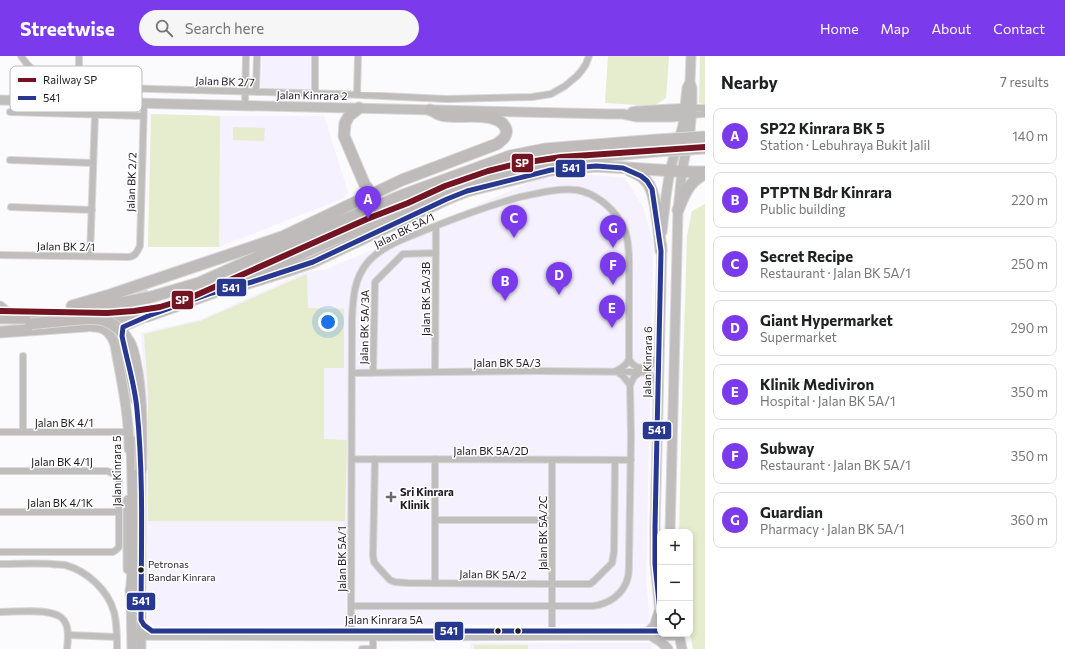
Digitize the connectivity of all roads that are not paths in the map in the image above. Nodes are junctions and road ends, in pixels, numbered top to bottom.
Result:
1 (21, 56) edge
2 (246, 56) edge
3 (257, 56) edge
4 (315, 56) edge
5 (358, 56) edge
6 (589, 56) edge
7 (690, 56) edge
8 (29, 66) edge
9 (142, 89) edge
10 (245, 92) junction
11 (256, 92) junction
12 (315, 94) junction
13 (357, 95) junction
14 (447, 99) junction
15 (0, 100) edge
16 (10, 100) edge
17 (144, 103) joint
18 (245, 105) junction
19 (359, 108) junction
20 (705, 108) edge
21 (430, 110) junction
22 (447, 110) junction
23 (10, 112) dead end
24 (688, 112) junction
25 (95, 114) junction
26 (705, 114) edge
27 (143, 116) junction
28 (705, 137) edge
29 (657, 146) junction
30 (705, 148) edge
31 (510, 156) junction
32 (10, 160) dead end
33 (448, 162) junction
34 (93, 163) junction
35 (623, 168) junction
36 (514, 169) junction
37 (670, 170) junction
38 (682, 171) junction
39 (705, 173) edge
40 (467, 190) junction
41 (372, 195) junction
42 (11, 207) dead end
43 (92, 210) junction
44 (678, 210) junction
45 (436, 226) junction
46 (280, 247) junction
47 (661, 251) junction
48 (436, 253) junction
49 (0, 255) edge
50 (90, 256) junction
51 (131, 257) joint
52 (153, 290) tunnel mouth
53 (212, 293) junction
54 (2, 313) edge
55 (148, 316) junction
56 (0, 324) edge
57 (73, 327) junction
58 (0, 332) edge
59 (659, 355) junction
60 (23, 356) dead end
61 (630, 359) junction
62 (435, 372) junction
63 (615, 372) junction
64 (642, 372) junction
65 (352, 373) junction
66 (373, 373) junction
67 (658, 384) junction
68 (630, 385) junction
69 (0, 432) edge
70 (23, 432) junction
71 (130, 437) junction
72 (352, 459) junction
73 (374, 459) junction
74 (435, 459) junction
75 (552, 460) junction
76 (615, 460) junction
77 (631, 460) junction
78 (142, 470) junction
79 (0, 471) edge
80 (0, 512) edge
81 (119, 512) junction
82 (435, 520) junction
83 (552, 520) junction
84 (670, 529) edge
85 (0, 552) edge
86 (0, 564) edge
87 (435, 583) junction
88 (552, 584) junction
89 (131, 596) joint
90 (659, 601) edge
91 (351, 606) junction
92 (552, 606) junction
93 (0, 612) edge
94 (657, 618) edge
95 (141, 620) junction
96 (136, 633) junction
97 (154, 633) junction
98 (552, 633) junction
99 (649, 633) junction
100 (657, 633) edge
101 (351, 634) junction
102 (373, 634) junction
103 (68, 635) junction
104 (117, 637) junction
105 (664, 637) edge
106 (680, 637) edge
107 (68, 649) edge
108 (117, 649) edge
109 (132, 649) edge
110 (141, 649) edge
111 (362, 649) edge
112 (373, 649) edge
113 (668, 649) edge
114 (682, 649) edge

1 - 8 street, Jalan BK 2/7
2 - 10 street
3 - 11 street
4 - 12 street
5 - 13 street
6 - 14 street, Jalan BK 2/7
7 - 24 main road
9 - 10 street, Jalan BK 2/7
10 - 11 street, Jalan BK 2/7
10 - 18 street
11 - 12 street, Jalan BK 2/7
12 - 13 street, Jalan BK 2/7
13 - 14 street, Jalan BK 2/7
14 - 22 street
15 - 16 main road, Jalan Kinrara 2
17 - 18 main road, Jalan Kinrara 2
17 - 27 street, Jalan BK 2/2
18 - 19 main road, Jalan Kinrara 2
19 - 21 main road, Jalan Kinrara 2
19 - 41 highway
20 - 24 street
21 - 22 main road, Jalan Kinrara 2
21 - 33 highway
22 - 24 main road, Jalan Kinrara 2
23 - 25 street
24 - 26 street
24 - 37 main road, Jalan Kinrara 6
24 - 38 main road
25 - 27 street
25 - 34 street
27 - 51 street, Jalan BK 2/2
28 - 29 highway, bridge
29 - 30 highway, bridge
29 - 31 highway
29 - 36 highway
31 - 33 highway
31 - 46 highway
32 - 34 street
33 - 41 highway
34 - 43 street
35 - 37 highway
35 - 40 highway
35 - 47 highway
36 - 40 highway
36 - 53 highway
37 - 38 highway
37 - 47 main road, Jalan Kinrara 6
38 - 39 highway
38 - 44 main road
39 - 44 highway
40 - 53 highway
41 - 54 highway
42 - 43 street
43 - 50 street
44 - 84 main road
45 - 48 street, Jalan BK 5A/3B
45 - 61 street, Jalan BK 5A/1
45 - 65 street, Jalan BK 5A/1
46 - 52 highway
46 - 54 highway
47 - 59 main road, Jalan Kinrara 6
48 - 62 street, Jalan BK 5A/3B
48 - 66 street, Jalan BK 5A/3A
49 - 50 street, Jalan BK 2/1
50 - 51 street, Jalan BK 2/1
53 - 55 highway
55 - 57 highway
55 - 78 main road, Jalan Kinrara 5
56 - 78 highway, bridge
57 - 58 highway
57 - 71 main road, Jalan Kinrara 5
59 - 61 street
59 - 67 main road, Jalan Kinrara 6
60 - 70 street
61 - 63 street
62 - 63 street, Jalan BK 5A/3
62 - 66 street, Jalan BK 5A/3
63 - 64 street, Jalan BK 5A/3
63 - 68 street
64 - 67 street
64 - 68 street
65 - 66 street, Jalan BK 5A/3
65 - 72 street, Jalan BK 5A/1
67 - 90 main road, Jalan Kinrara 6
68 - 77 street, Jalan BK 5A/1
69 - 70 street, Jalan BK 4/1
70 - 71 street, Jalan BK 4/1
71 - 89 highway
72 - 73 street, Jalan BK 5A/2D
72 - 91 street, Jalan BK 5A/1
73 - 74 street, Jalan BK 5A/2D
73 - 87 street, Jalan BK 5A/2
74 - 75 street, Jalan BK 5A/2D
74 - 82 street
75 - 76 street, Jalan BK 5A/2D
75 - 83 street, Jalan BK 5A/2C
76 - 77 street, Jalan BK 5A/2D
76 - 88 street, Jalan BK 5A/2
77 - 92 street, Jalan BK 5A/1
78 - 95 main road, Jalan Kinrara 5
79 - 81 street, Jalan BK 4/1J
80 - 81 street, Jalan BK 4/1K
81 - 85 street
82 - 83 street
82 - 87 street
83 - 88 street, Jalan BK 5A/2C
86 - 104 street
87 - 88 street, Jalan BK 5A/2
88 - 92 street, Jalan BK 5A/2C
89 - 96 main road, Jalan Kinrara 5
91 - 92 street, Jalan BK 5A/1
91 - 101 street, Jalan BK 5A/1
92 - 98 street, Jalan BK 5A/2C
93 - 103 street
94 - 99 main road
95 - 96 main road, Jalan Kinrara 5
95 - 97 main road
96 - 97 main road, Jalan Kinrara 5A
96 - 109 main road, Jalan Kinrara 5
96 - 110 main road, Jalan Kinrara 5
97 - 101 main road, Jalan Kinrara 5A
97 - 110 main road
98 - 99 main road, Jalan Kinrara 5A
98 - 102 main road, Jalan Kinrara 5A
99 - 100 main road, Jalan Kinrara 5A
99 - 113 main road
101 - 102 main road, Jalan Kinrara 5A
102 - 112 street
103 - 104 street
103 - 107 street
104 - 108 street
105 - 113 main road
106 - 114 main road
111 - 112 street

